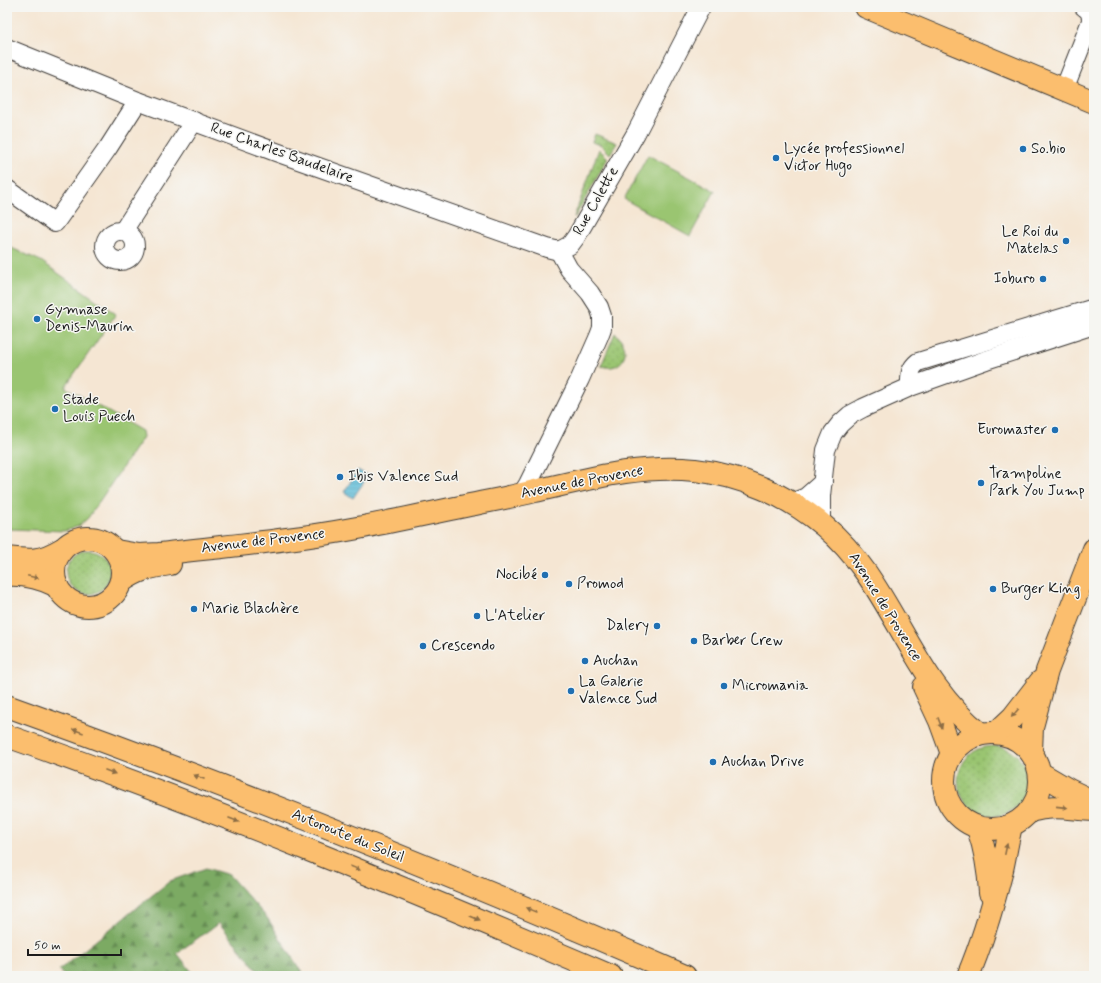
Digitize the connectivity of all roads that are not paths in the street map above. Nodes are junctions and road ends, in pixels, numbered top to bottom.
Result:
1 (701, 7) edge
2 (866, 7) edge
3 (1084, 7) edge
4 (7, 48) edge
5 (1003, 63) junction
6 (1067, 82) junction
7 (1094, 91) edge
8 (138, 101) junction
9 (1094, 102) edge
10 (194, 121) junction
11 (7, 189) edge
12 (123, 231) dead end
13 (560, 251) junction
14 (1094, 308) edge
15 (1094, 325) edge
16 (910, 387) junction
17 (546, 448) junction
18 (823, 482) junction
19 (556, 486) junction
20 (521, 495) junction
21 (791, 503) junction
22 (821, 523) junction
23 (62, 549) junction
24 (1094, 549) edge
25 (116, 551) junction
26 (7, 558) edge
27 (7, 575) edge
28 (121, 582) junction
29 (57, 586) junction
30 (1047, 671) junction
31 (7, 706) edge
32 (988, 733) junction
33 (7, 736) edge
34 (1031, 752) junction
35 (952, 754) junction
36 (1040, 773) junction
37 (1094, 802) edge
38 (1094, 810) edge
39 (1030, 811) junction
40 (1011, 826) junction
41 (978, 828) junction
42 (990, 914) junction
43 (568, 925) junction
44 (611, 976) edge
45 (685, 976) edge
46 (701, 976) edge
47 (968, 976) edge

1 - 13 street, Rue Colette
2 - 5 main road
3 - 6 street
4 - 8 street, Rue Charles Baudelaire
5 - 6 main road
5 - 9 main road
6 - 7 main road
8 - 10 street, Rue Charles Baudelaire
8 - 11 street
10 - 12 street
10 - 13 street, Rue Charles Baudelaire
13 - 17 street
14 - 16 street
15 - 16 street
16 - 18 street
17 - 19 street
17 - 20 street
18 - 21 street
18 - 22 street
19 - 20 main road, Avenue de Provence
19 - 21 main road, Avenue de Provence
20 - 25 main road, Avenue de Provence
21 - 22 main road, Avenue de Provence
22 - 32 main road, Avenue de Provence
23 - 25 main road
23 - 26 main road
23 - 29 main road
24 - 30 main road
25 - 28 main road
27 -> 29 main road
28 - 29 main road
28 -> 35 main road, Avenue de Provence
30 -> 32 main road
30 - 34 main road
43 -> 31 main road, Autoroute du Soleil
32 - 34 main road
32 - 35 main road
33 -> 44 main road, Autoroute du Soleil
34 - 36 main road
35 - 41 main road
36 - 37 main road
36 - 39 main road
39 -> 38 main road
39 - 40 main road
40 - 41 main road
42 -> 40 main road
41 - 42 main road
42 - 47 main road
43 - 45 main road, Autoroute du Soleil
43 - 46 main road

